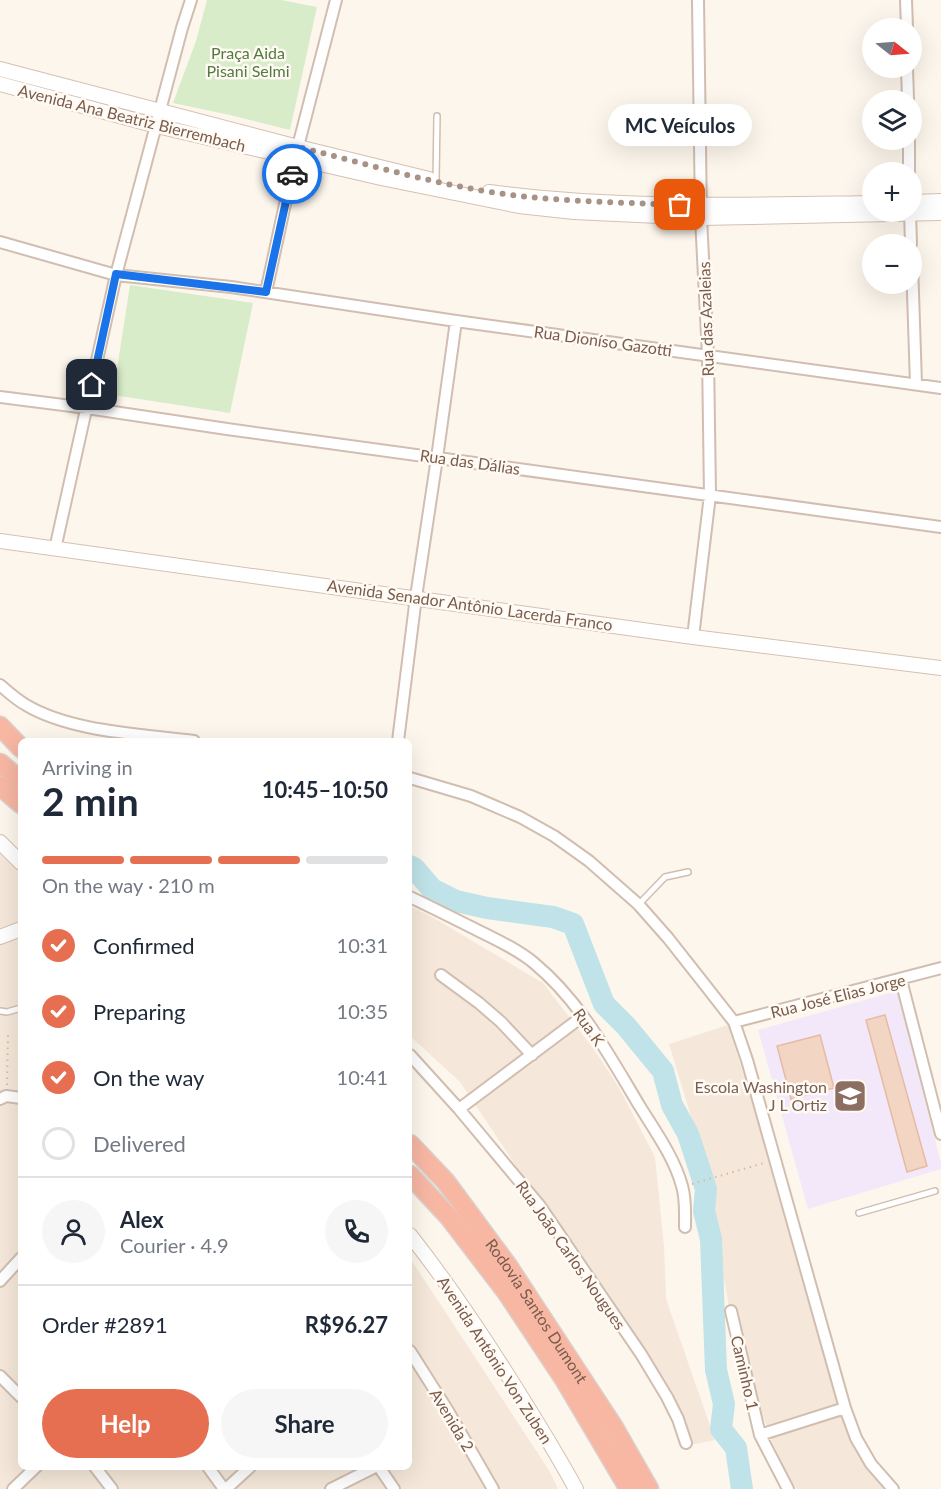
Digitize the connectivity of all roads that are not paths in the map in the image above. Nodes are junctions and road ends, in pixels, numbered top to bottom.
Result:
1 (191, 0) edge
2 (336, 0) edge
3 (698, 0) edge
4 (906, 0) edge
5 (907, 18) edge
6 (0, 69) edge
7 (0, 84) edge
8 (159, 111) junction
9 (437, 116) dead end
10 (156, 126) junction
11 (297, 153) junction
12 (436, 181) junction
13 (941, 201) edge
14 (862, 204) edge
15 (922, 206) edge
16 (862, 210) edge
17 (922, 210) edge
18 (701, 212) junction
19 (941, 213) edge
20 (0, 242) edge
21 (116, 274) junction
22 (266, 292) junction
23 (913, 294) edge
24 (456, 321) junction
25 (708, 355) junction
26 (916, 384) junction
27 (941, 388) edge
28 (0, 397) edge
29 (87, 408) junction
30 (437, 458) junction
31 (710, 495) junction
32 (941, 527) edge
33 (0, 541) edge
34 (55, 549) junction
35 (416, 597) junction
36 (693, 637) junction
37 (941, 668) edge
38 (0, 685) edge
39 (0, 726) edge
40 (115, 736) edge
41 (147, 738) edge
42 (398, 738) edge
43 (18, 745) edge
44 (0, 763) edge
45 (18, 778) edge
46 (412, 779) edge
47 (0, 788) edge
48 (18, 802) edge
49 (0, 842) edge
50 (18, 860) edge
51 (688, 872) dead end
52 (412, 898) edge
53 (638, 904) junction
54 (18, 930) edge
55 (0, 937) edge
56 (941, 968) edge
57 (441, 975) dead end
58 (901, 980) junction
59 (18, 1009) edge
60 (0, 1011) edge
61 (583, 1016) junction
62 (735, 1022) junction
63 (532, 1055) junction
64 (412, 1057) edge
65 (459, 1109) junction
66 (941, 1134) edge
67 (412, 1146) edge
68 (412, 1176) edge
69 (935, 1191) dead end
70 (859, 1213) dead end
71 (685, 1227) dead end
72 (412, 1237) edge
73 (18, 1263) edge
74 (0, 1281) edge
75 (731, 1311) dead end
76 (412, 1354) edge
77 (0, 1376) edge
78 (18, 1393) edge
79 (845, 1408) junction
80 (760, 1435) junction
81 (686, 1443) dead end
82 (33, 1470) edge
83 (97, 1470) edge
84 (210, 1470) edge
85 (247, 1470) edge
86 (371, 1470) edge
87 (379, 1470) edge
88 (572, 1488) edge
89 (13, 1489) edge
90 (112, 1489) edge
91 (225, 1489) edge
92 (331, 1489) edge
93 (394, 1489) edge
94 (493, 1489) edge
95 (629, 1489) edge
96 (649, 1489) edge
97 (788, 1489) edge
98 (893, 1489) edge

1 - 8 street
2 - 11 street
3 - 18 street, Rua das Azaleias
4 - 5 street
6 - 8 street, Avenida Ana Beatriz Bierrembach
7 - 10 street, Avenida Ana Beatriz Bierrembach
8 - 10 street
8 - 11 street, Avenida Ana Beatriz Bierrembach
9 - 12 lane
10 - 11 street, Avenida Ana Beatriz Bierrembach
10 - 21 street
11 - 12 street, Avenida Ana Beatriz Bierrembach
11 - 18 street, Avenida Ana Beatriz Bierrembach
11 - 22 street
12 - 18 street, Avenida Ana Beatriz Bierrembach
13 - 15 street, Avenida Ana Beatriz Bierrembach
14 - 18 street, Avenida Ana Beatriz Bierrembach
16 - 18 street, Avenida Ana Beatriz Bierrembach
17 - 19 street, Avenida Ana Beatriz Bierrembach
18 - 25 street, Rua das Azaleias
20 - 21 street, Rua Dioníso Gazotti
21 - 22 street, Rua Dioníso Gazotti
21 - 29 street
22 - 24 street, Rua Dioníso Gazotti
23 - 26 street
24 - 25 street, Rua Dioníso Gazotti
24 - 30 street
25 - 26 street, Rua Dioníso Gazotti
25 - 31 street, Rua das Azaleias
26 - 27 street, Rua Dioníso Gazotti
28 - 29 street, Rua das Dálias
29 - 30 street, Rua das Dálias
29 - 34 street
30 - 31 street, Rua das Dálias
30 - 35 street
31 - 32 street, Rua das Dálias
31 - 36 street, Rua das Azaleias
33 - 34 street, Avenida Senador Antônio Lacerda Franco
34 - 35 street, Avenida Senador Antônio Lacerda Franco
35 - 36 street, Avenida Senador Antônio Lacerda Franco
35 - 42 street
36 - 37 street, Avenida Senador Antônio Lacerda Franco
38 - 40 street
39 - 43 highway
40 - 41 street
44 - 45 highway
46 - 53 street
47 - 48 highway
49 - 50 street
51 - 53 lane
52 - 61 street, Rua K
53 - 62 street
54 - 55 street
56 - 58 street, Rua José Elias Jorge
57 - 63 street
58 - 62 street, Rua José Elias Jorge
58 - 66 street
59 - 60 lane
61 - 63 street
61 - 71 street, Rua K
62 - 79 street
63 - 65 street
64 - 65 street, Rua João Carlos Nougues
65 - 81 street, Rua João Carlos Nougues
67 - 96 highway, Rodovia Santos Dumont
68 - 95 highway, Rodovia Santos Dumont
69 - 70 lane
72 - 88 street, Avenida Antônio Von Zuben
73 - 74 street
75 - 80 street, Caminho 1
76 - 94 street, Avenida 2
77 - 78 street
79 - 80 street
79 - 98 street
80 - 97 street, Caminho 1
82 - 89 street
83 - 90 street
84 - 91 street
85 - 91 street
86 - 92 street
87 - 93 street

